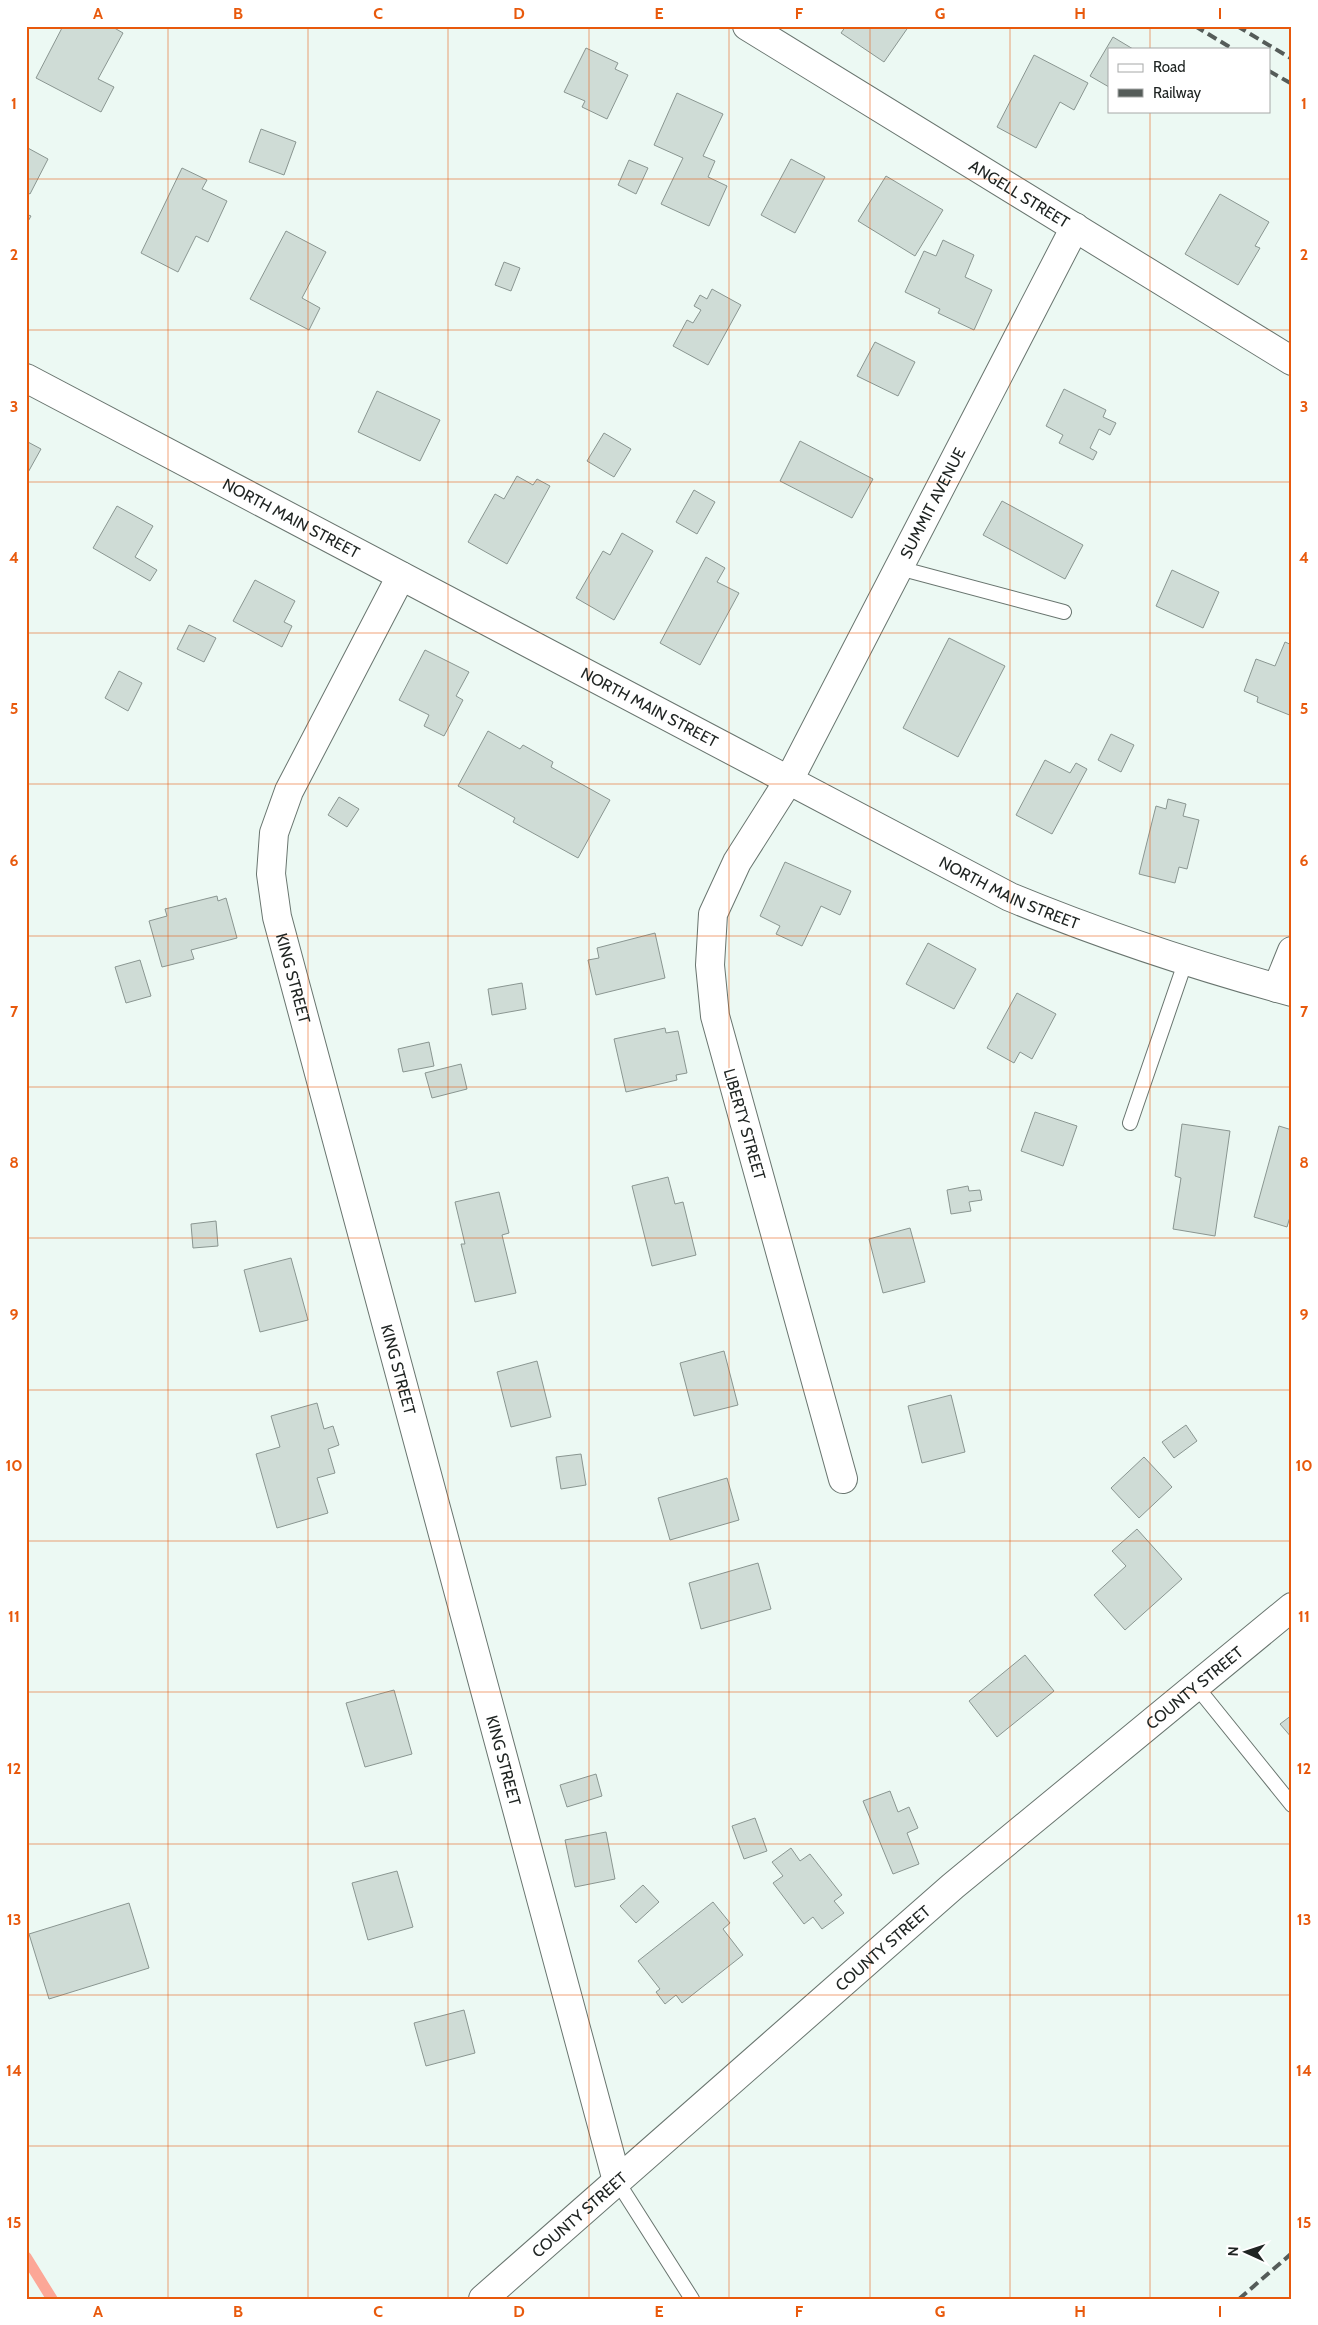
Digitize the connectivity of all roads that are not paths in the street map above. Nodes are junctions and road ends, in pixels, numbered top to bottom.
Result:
1 (747, 26) edge
2 (1075, 227) junction
3 (1292, 361) edge
4 (26, 378) edge
5 (899, 568) junction
6 (401, 576) junction
7 (1064, 612) dead end
8 (789, 780) junction
9 (1292, 951) edge
10 (1186, 960) junction
11 (1284, 990) edge
12 (1130, 1124) dead end
13 (843, 1479) dead end
14 (1292, 1607) edge
15 (1196, 1686) junction
16 (1292, 1805) edge
17 (617, 2181) junction
18 (483, 2299) edge
19 (692, 2299) edge

1 - 2 street, ANGELL STREET
2 - 3 street, ANGELL STREET
2 - 5 street, SUMMIT AVENUE
4 - 6 street, NORTH MAIN STREET
5 - 7 lane
5 - 8 street, SUMMIT AVENUE
6 - 8 street, NORTH MAIN STREET
6 - 17 street, KING STREET
8 - 10 street, NORTH MAIN STREET
8 - 13 street, LIBERTY STREET
9 - 11 street
10 - 11 street, NORTH MAIN STREET
10 - 12 lane
14 - 15 street, COUNTY STREET
15 - 16 lane
15 - 17 street, COUNTY STREET
17 - 18 street, COUNTY STREET
17 - 19 lane

